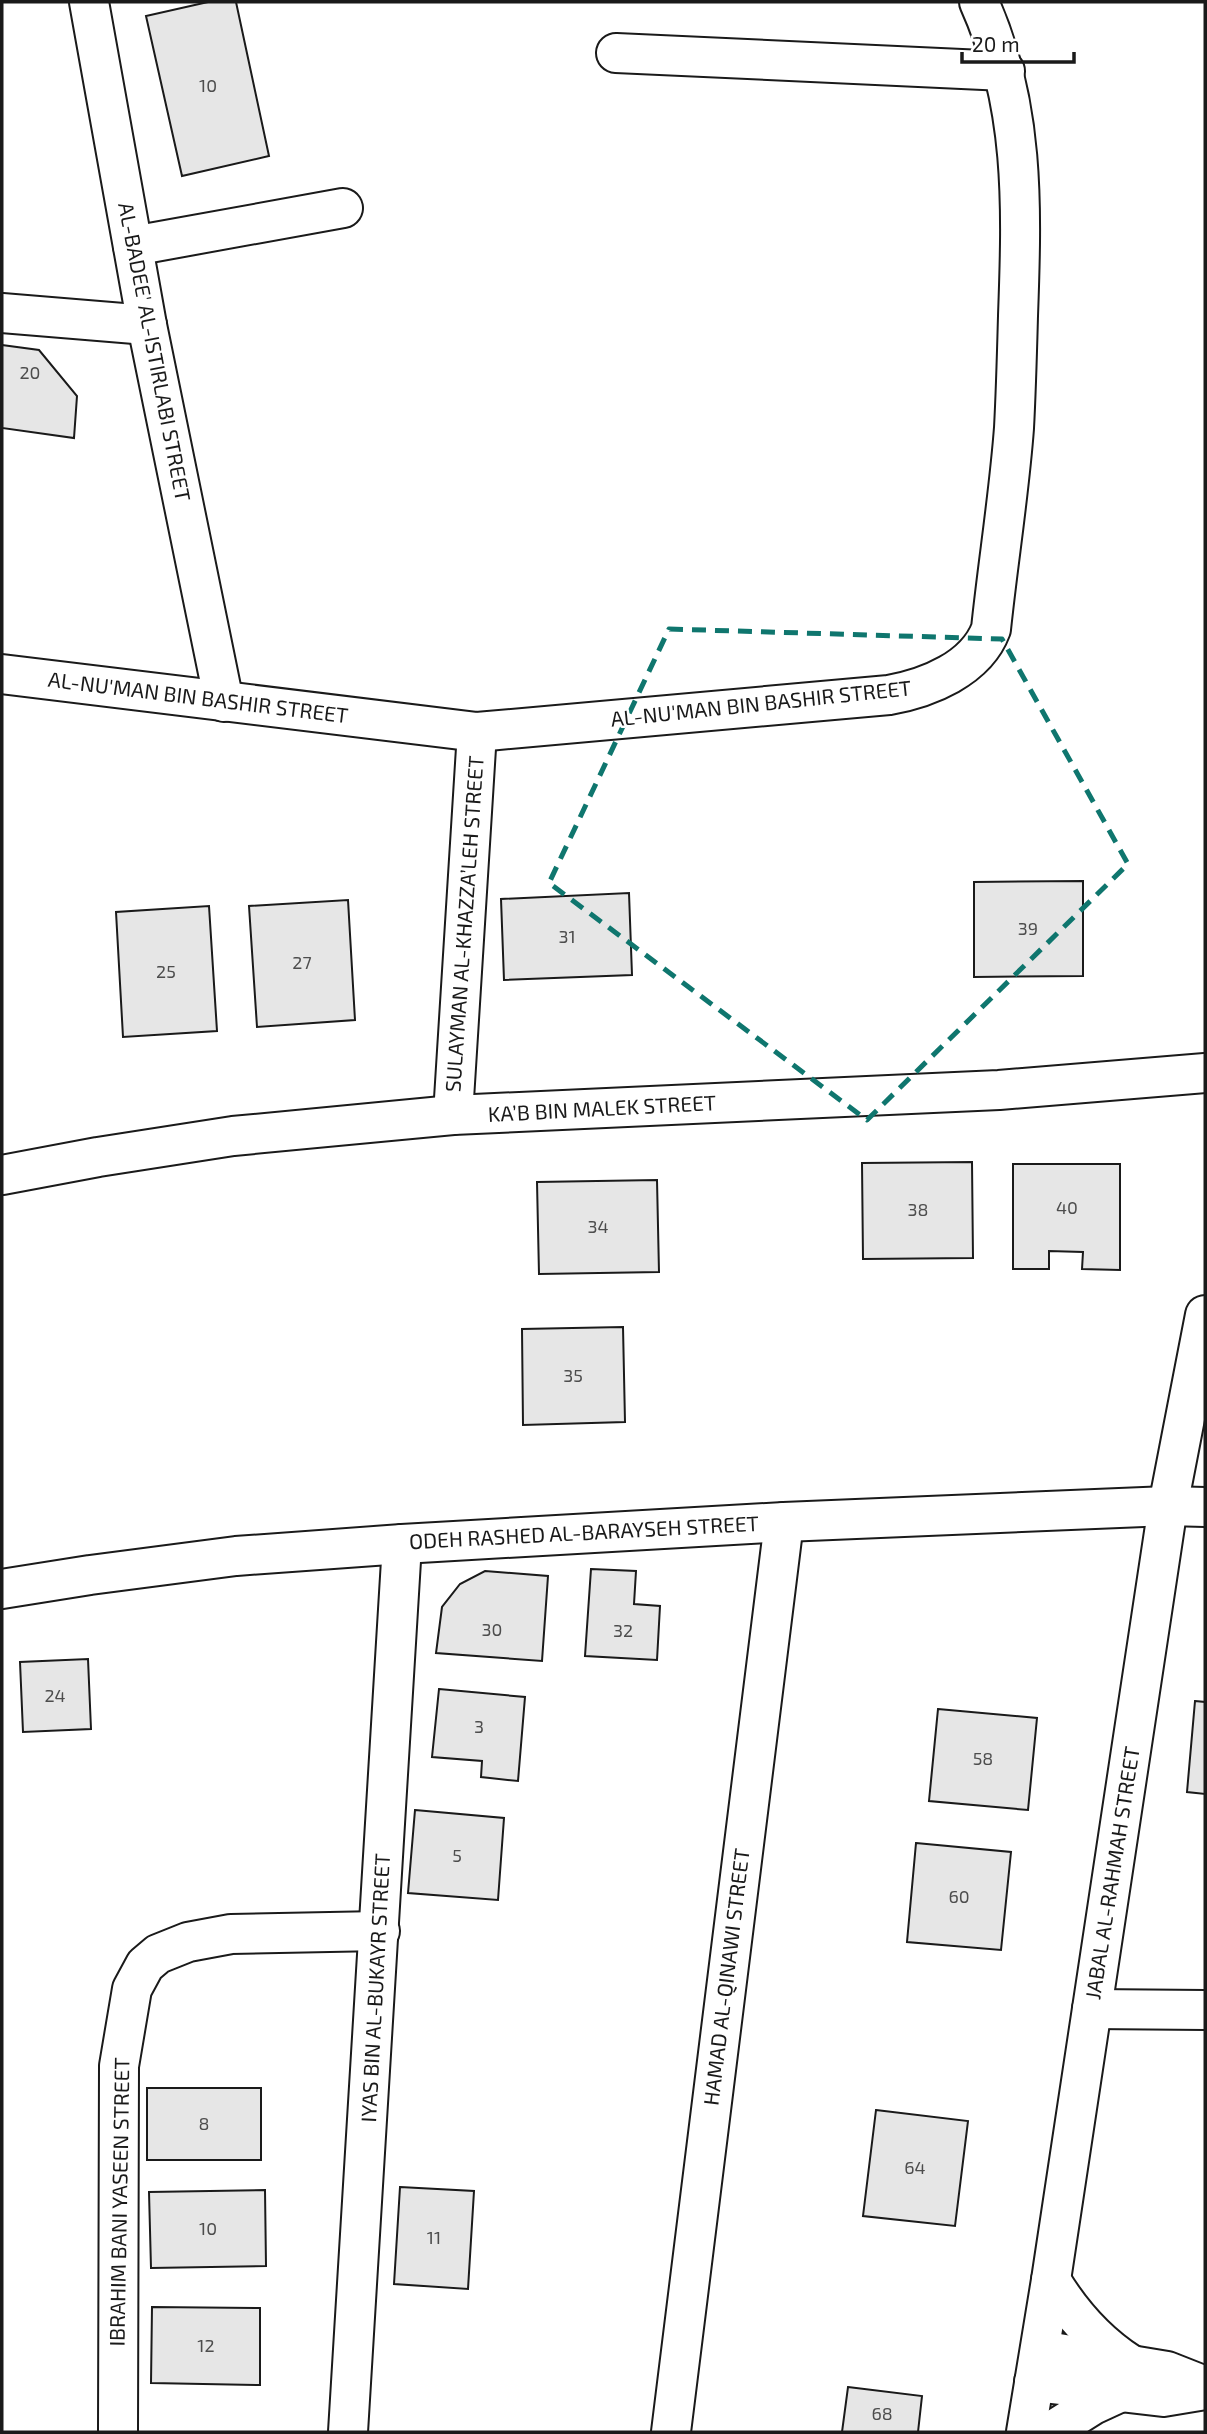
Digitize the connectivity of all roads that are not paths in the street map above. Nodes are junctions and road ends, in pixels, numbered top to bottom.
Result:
1 (89, 2) edge
2 (979, 2) edge
3 (616, 53) dead end
4 (1005, 71) junction
5 (343, 208) dead end
6 (133, 246) junction
7 (2, 313) edge
8 (147, 325) junction
9 (2, 674) edge
10 (224, 702) junction
11 (477, 732) junction
12 (1205, 1073) edge
13 (453, 1115) junction
14 (2, 1175) edge
15 (1205, 1315) edge
16 (1187, 1506) edge
17 (784, 1522) junction
18 (402, 1544) junction
19 (2, 1589) edge
20 (380, 1931) junction
21 (1092, 2009) junction
22 (1205, 2010) edge
23 (1051, 2280) junction
24 (1037, 2366) junction
25 (1126, 2379) junction
26 (1205, 2388) edge
27 (118, 2432) edge
28 (348, 2432) edge
29 (671, 2432) edge
30 (1026, 2432) edge
31 (1050, 2432) edge

1 - 6 street, AL-BADEE' AL-ISTIRLABI STREET
2 - 4 street, AL-NU'MAN BIN BASHIR STREET
3 - 4 street
4 - 11 street, AL-NU'MAN BIN BASHIR STREET
5 - 6 street
6 - 8 street, AL-BADEE' AL-ISTIRLABI STREET
7 - 8 street
8 - 10 street, AL-BADEE' AL-ISTIRLABI STREET
9 - 10 street, AL-NU'MAN BIN BASHIR STREET
10 - 11 street, AL-NU'MAN BIN BASHIR STREET
11 - 13 street, SULAYMAN AL-KHAZZA’LEH STREET
12 - 13 street, KA’B BIN MALEK STREET
13 - 14 street, KA’B BIN MALEK STREET
15 - 16 street, JABAL AL-RAHMAH STREET
16 - 17 street, ODEH RASHED AL-BARAYSEH STREET
16 - 21 street, JABAL AL-RAHMAH STREET
17 - 18 street, ODEH RASHED AL-BARAYSEH STREET
17 - 29 street, HAMAD AL-QINAWI STREET
18 - 19 street, ODEH RASHED AL-BARAYSEH STREET
18 - 20 street, IYAS BIN AL-BUKAYR STREET
20 - 27 street, IBRAHIM BANI YASEEN STREET
20 - 28 street, IYAS BIN AL-BUKAYR STREET
21 - 22 street
21 - 23 street, JABAL AL-RAHMAH STREET
23 - 24 street, JABAL AL-RAHMAH STREET
23 - 25 street
24 - 25 street
24 - 30 street, JABAL AL-RAHMAH STREET
25 - 26 street
25 - 31 street

